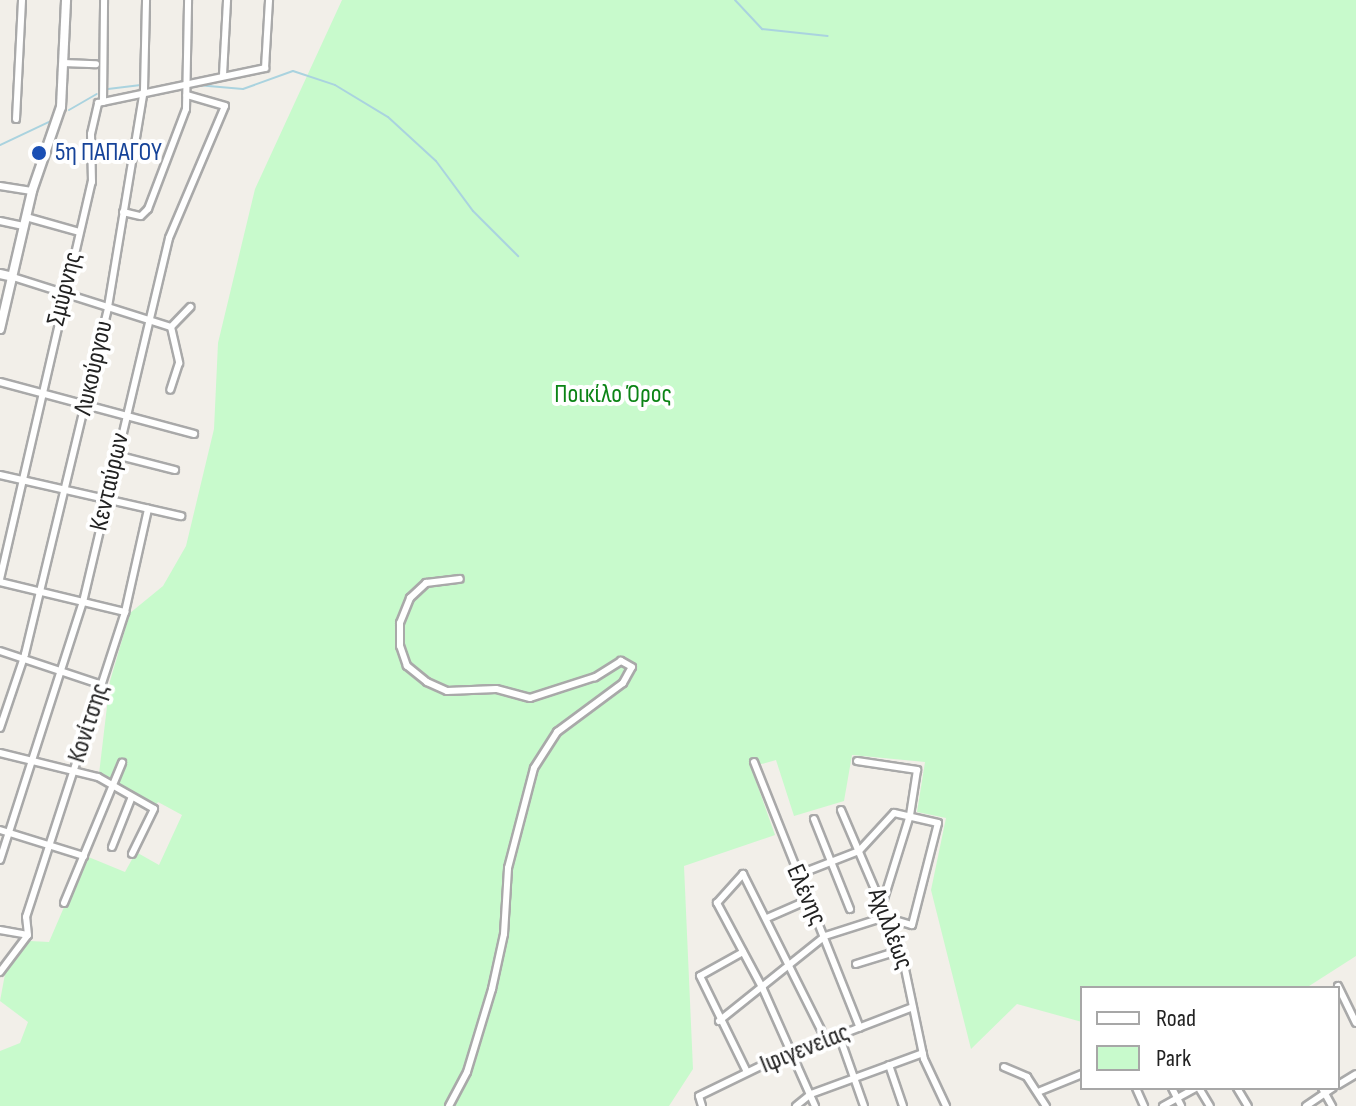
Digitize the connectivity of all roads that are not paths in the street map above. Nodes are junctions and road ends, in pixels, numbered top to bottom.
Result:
1 (22, 0) edge
2 (66, 0) edge
3 (104, 0) edge
4 (146, 0) edge
5 (188, 0) edge
6 (227, 0) edge
7 (269, 0) edge
8 (63, 63) junction
9 (96, 64) dead end
10 (223, 75) junction
11 (187, 81) junction
12 (144, 90) junction
13 (187, 95) junction
14 (103, 102) junction
15 (16, 119) dead end
16 (0, 186) edge
17 (32, 191) junction
18 (123, 212) junction
19 (0, 221) edge
20 (25, 222) junction
21 (79, 232) junction
22 (0, 274) edge
23 (13, 277) junction
24 (64, 293) junction
25 (108, 307) junction
26 (190, 307) dead end
27 (149, 319) junction
28 (171, 327) junction
29 (0, 329) edge
30 (0, 382) edge
31 (170, 390) dead end
32 (39, 393) junction
33 (85, 406) junction
34 (126, 414) junction
35 (194, 434) dead end
36 (116, 455) junction
37 (175, 470) dead end
38 (0, 475) edge
39 (21, 479) junction
40 (65, 490) junction
41 (104, 497) junction
42 (148, 509) junction
43 (181, 516) dead end
44 (460, 579) dead end
45 (0, 580) edge
46 (41, 594) junction
47 (83, 602) junction
48 (125, 612) junction
49 (0, 651) edge
50 (23, 660) junction
51 (63, 672) junction
52 (102, 685) junction
53 (0, 728) edge
54 (0, 753) edge
55 (857, 761) dead end
56 (754, 762) dead end
57 (33, 763) junction
58 (122, 763) dead end
59 (72, 774) junction
60 (112, 786) junction
61 (131, 799) junction
62 (841, 810) dead end
63 (910, 815) junction
64 (814, 819) dead end
65 (0, 830) edge
66 (10, 833) junction
67 (47, 843) junction
68 (112, 847) dead end
69 (859, 851) junction
70 (132, 854) dead end
71 (84, 856) junction
72 (0, 860) edge
73 (831, 862) junction
74 (797, 875) junction
75 (808, 900) junction
76 (64, 903) dead end
77 (882, 905) junction
78 (850, 909) dead end
79 (885, 917) junction
80 (767, 918) junction
81 (0, 930) edge
82 (28, 935) junction
83 (825, 936) junction
84 (901, 950) junction
85 (743, 952) junction
86 (856, 964) dead end
87 (789, 966) junction
88 (0, 972) edge
89 (761, 986) junction
90 (1340, 990) edge
91 (913, 1007) junction
92 (719, 1021) junction
93 (1356, 1023) edge
94 (860, 1028) junction
95 (839, 1035) junction
96 (826, 1040) junction
97 (793, 1053) junction
98 (923, 1053) junction
99 (889, 1065) junction
100 (1004, 1067) dead end
101 (747, 1072) junction
102 (1080, 1075) edge
103 (855, 1077) junction
104 (1173, 1090) edge
105 (1193, 1090) edge
106 (1324, 1091) edge
107 (1038, 1092) junction
108 (811, 1094) junction
109 (1177, 1098) junction
110 (449, 1106) edge
111 (702, 1106) edge
112 (796, 1106) edge
113 (815, 1106) edge
114 (864, 1106) edge
115 (903, 1106) edge
116 (946, 1106) edge
117 (1046, 1106) edge
118 (1163, 1106) edge
119 (1181, 1106) edge
120 (1306, 1106) edge
121 (1332, 1106) edge

1 - 15 street
2 - 8 street
3 - 14 street, Σμύρνης
4 - 12 street, Λυκούργου
5 - 11 street
6 - 10 street
7 - 10 street
8 - 9 street
8 - 17 street
10 - 11 street
11 - 12 street
11 - 13 street
12 - 14 street
12 - 18 street, Λυκούργου
13 - 18 street
13 - 27 street, Κενταύρων
14 - 21 street, Σμύρνης
16 - 17 street
17 - 20 street
18 - 25 street, Λυκούργου
19 - 20 street
20 - 21 street
20 - 23 street
21 - 24 street, Σμύρνης
22 - 23 street
23 - 24 street
23 - 29 street
24 - 25 street
24 - 32 street, Σμύρνης
25 - 27 street
25 - 33 street, Λυκούργου
26 - 28 street
27 - 28 street
27 - 34 street, Κενταύρων
28 - 31 street
30 - 32 street
32 - 33 street
32 - 39 street, Σμύρνης
33 - 34 street
33 - 40 street, Λυκούργου
34 - 35 street
34 - 36 street, Κενταύρων
36 - 37 street
36 - 41 street, Κενταύρων
38 - 39 street
39 - 40 street
39 - 45 street, Σμύρνης
40 - 41 street
40 - 46 street, Λυκούργου
41 - 42 street
41 - 47 street, Κενταύρων
42 - 43 street
42 - 48 street, Κονίτσης
44 - 110 street
45 - 46 street
46 - 47 street
46 - 50 street, Λυκούργου
47 - 48 street
47 - 51 street, Κενταύρων
48 - 52 street, Κονίτσης
49 - 50 street
50 - 51 street
50 - 53 street, Λυκούργου
51 - 52 street
51 - 57 street, Κενταύρων
52 - 59 street, Κονίτσης
54 - 57 street
55 - 63 street
56 - 74 street, Ελένης
57 - 59 street
57 - 66 street, Κενταύρων
58 - 60 street
59 - 60 street
59 - 67 street, Κονίτσης
60 - 61 street
60 - 71 street
61 - 68 street
61 - 70 street
62 - 69 street, Αχιλλέως
63 - 69 street
63 - 77 street
63 - 79 street
64 - 73 street
65 - 66 street
66 - 67 street
66 - 72 street, Κενταύρων
67 - 71 street
67 - 82 street, Κονίτσης
69 - 73 street
69 - 77 street, Αχιλλέως
71 - 76 street
73 - 74 street
73 - 78 street
74 - 75 street, Ελένης
75 - 80 street
75 - 83 street, Ελένης
77 - 79 street, Αχιλλέως
79 - 83 street
79 - 84 street, Αχιλλέως
80 - 85 street
80 - 87 street
81 - 82 street
82 - 88 street
83 - 87 street
83 - 94 street, Ελένης
84 - 86 street
84 - 91 street, Αχιλλέως
85 - 89 street
85 - 92 street
87 - 89 street
87 - 96 street
89 - 92 street
89 - 97 street
90 - 93 street
91 - 94 street, Ιφιγενείας
91 - 98 street, Αχιλλέως
92 - 101 street
94 - 95 street, Ιφιγενείας
95 - 96 street, Ιφιγενείας
95 - 103 street
96 - 97 street, Ιφιγενείας
97 - 101 street, Ιφιγενείας
97 - 108 street
98 - 99 street
98 - 116 street, Αχιλλέως
99 - 103 street
99 - 115 street
100 - 107 street
101 - 111 street, Ιφιγενείας
102 - 107 street
103 - 108 street
103 - 114 street
104 - 109 street
105 - 109 street
106 - 120 street
106 - 121 street
107 - 117 street
108 - 112 street
108 - 113 street
109 - 118 street
109 - 119 street

